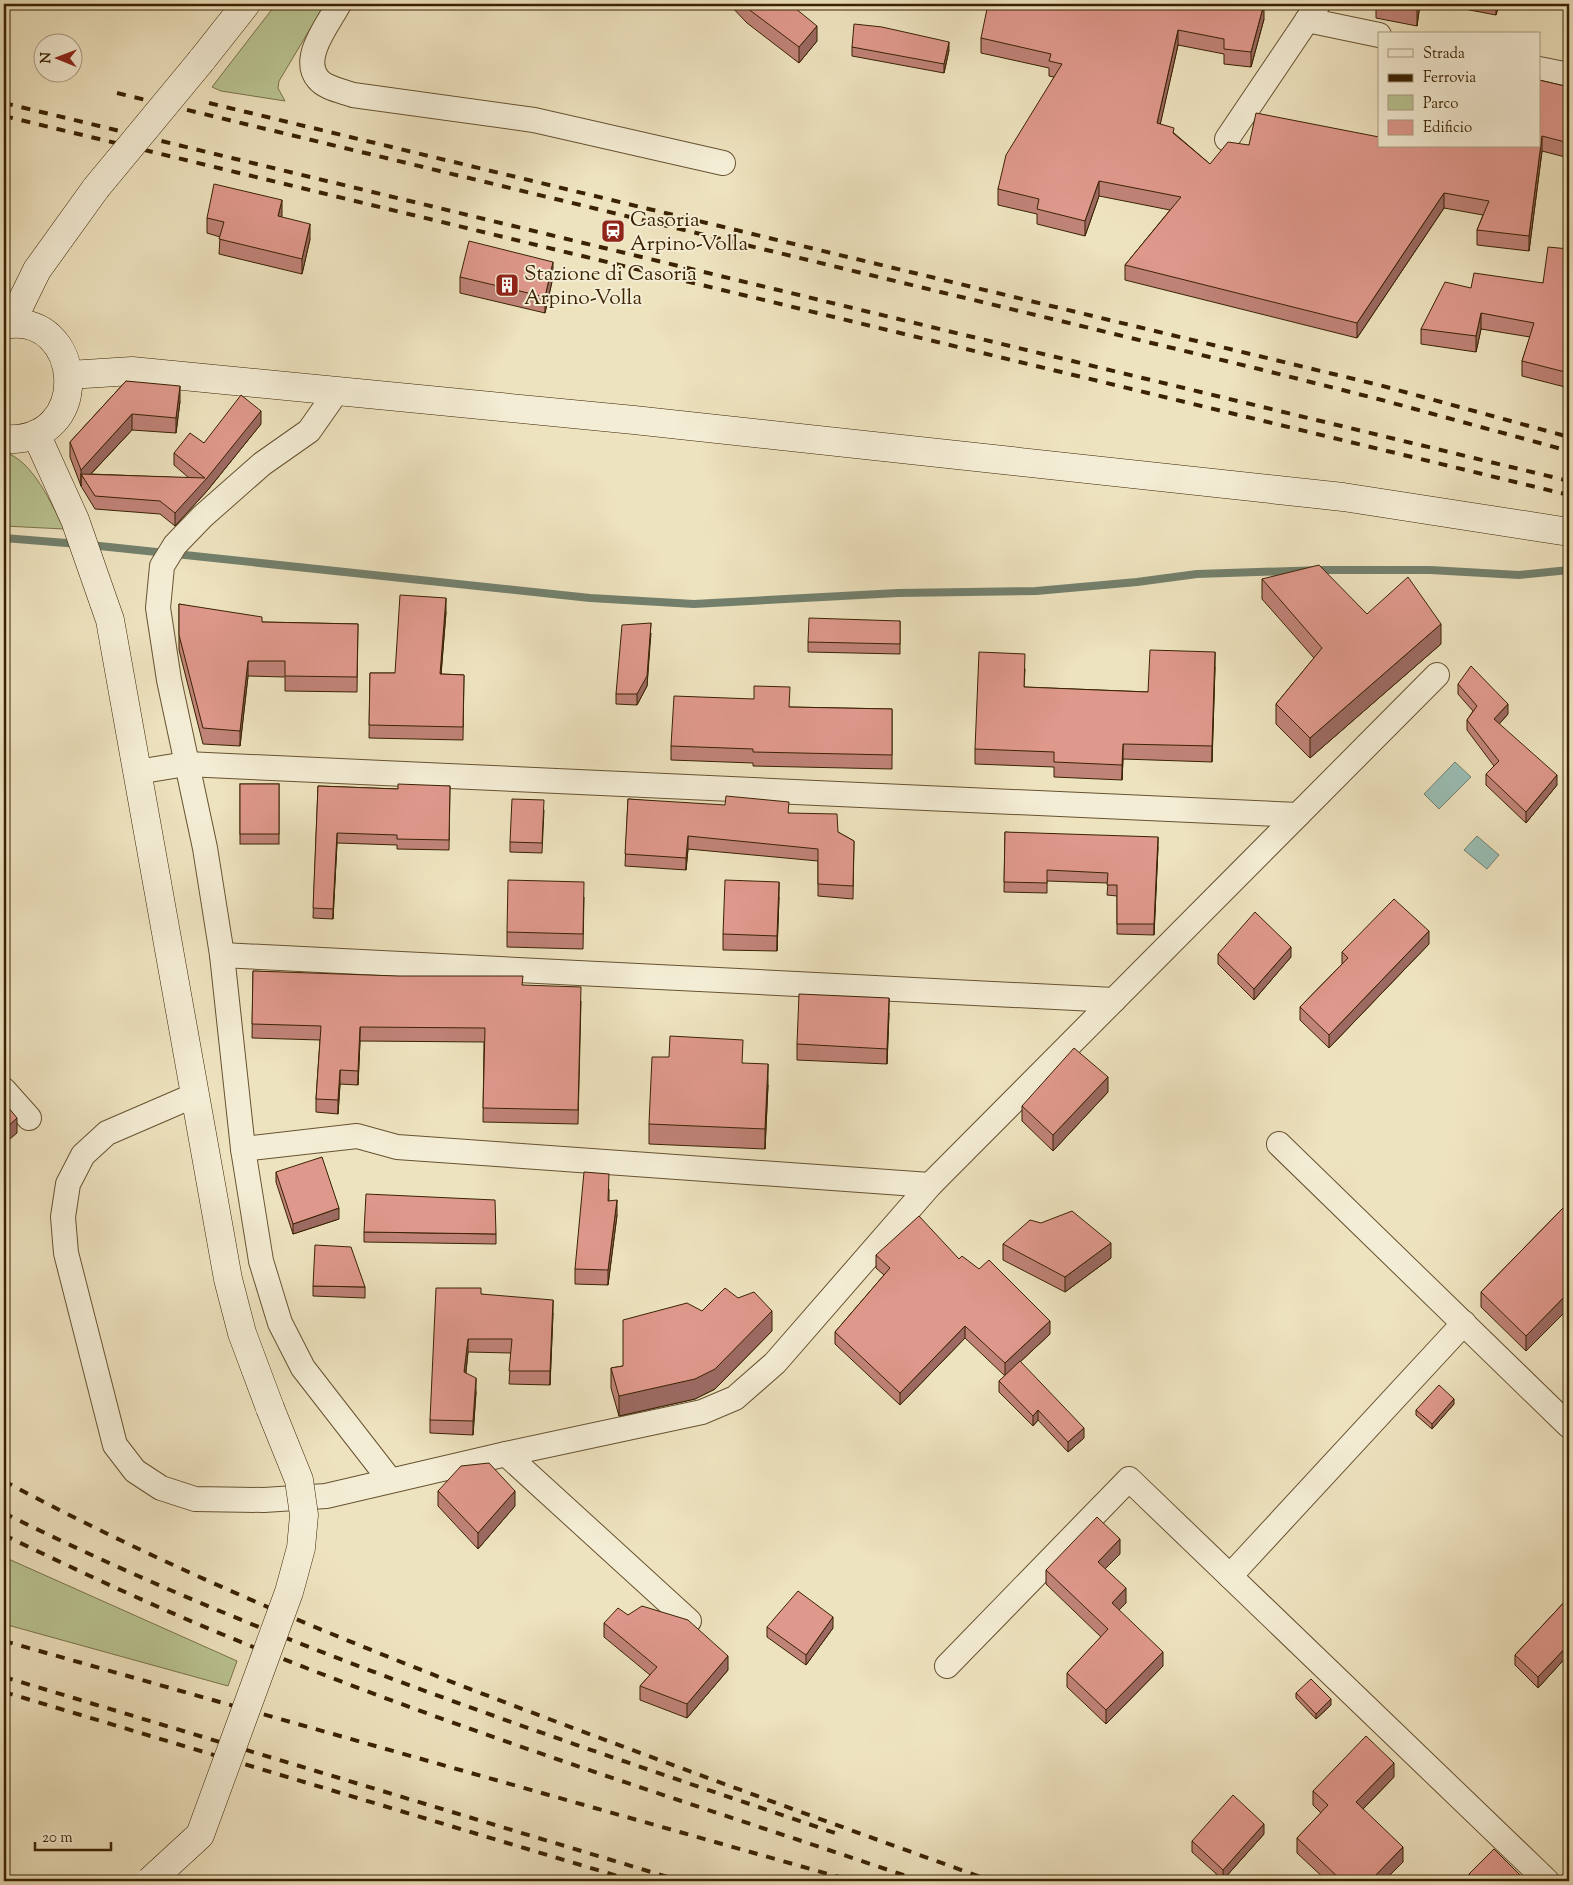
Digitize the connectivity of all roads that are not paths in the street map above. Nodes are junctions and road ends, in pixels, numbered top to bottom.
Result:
1 (246, 4) edge
2 (339, 4) edge
3 (1313, 12) edge
4 (1378, 35) edge
5 (1540, 69) edge
6 (1569, 75) edge
7 (1226, 139) dead end
8 (723, 163) dead end
9 (7, 324) edge
10 (70, 376) junction
11 (337, 391) junction
12 (36, 434) junction
13 (4, 439) edge
14 (1569, 532) edge
15 (1437, 676) dead end
16 (186, 764) junction
17 (137, 772) junction
18 (1298, 815) junction
19 (222, 955) junction
20 (1114, 1000) junction
21 (4, 1090) edge
22 (195, 1095) junction
23 (28, 1118) dead end
24 (1279, 1144) dead end
25 (243, 1149) junction
26 (930, 1185) junction
27 (1464, 1323) junction
28 (1569, 1426) edge
29 (506, 1454) junction
30 (390, 1480) junction
31 (1230, 1576) junction
32 (689, 1621) edge
33 (947, 1666) dead end
34 (150, 1881) edge
35 (1547, 1881) edge

1 - 9 street, bridge
2 - 8 street
3 - 4 street
3 - 7 street
5 - 6 street
9 - 10 street
10 - 11 street
10 - 12 street
11 - 14 street
11 - 16 street
12 - 13 street
12 - 17 street
15 - 18 street
16 - 17 street
16 - 18 street
16 - 19 street
17 - 22 street
18 - 20 street
19 - 20 street
19 - 25 street
20 - 26 street
21 - 23 street
22 - 30 street
22 - 34 street, bridge
24 - 27 street
25 - 26 street
25 - 30 street
26 - 29 street
27 - 28 street
27 - 31 street
29 - 30 street
29 - 32 street
31 - 33 street
31 - 35 street

